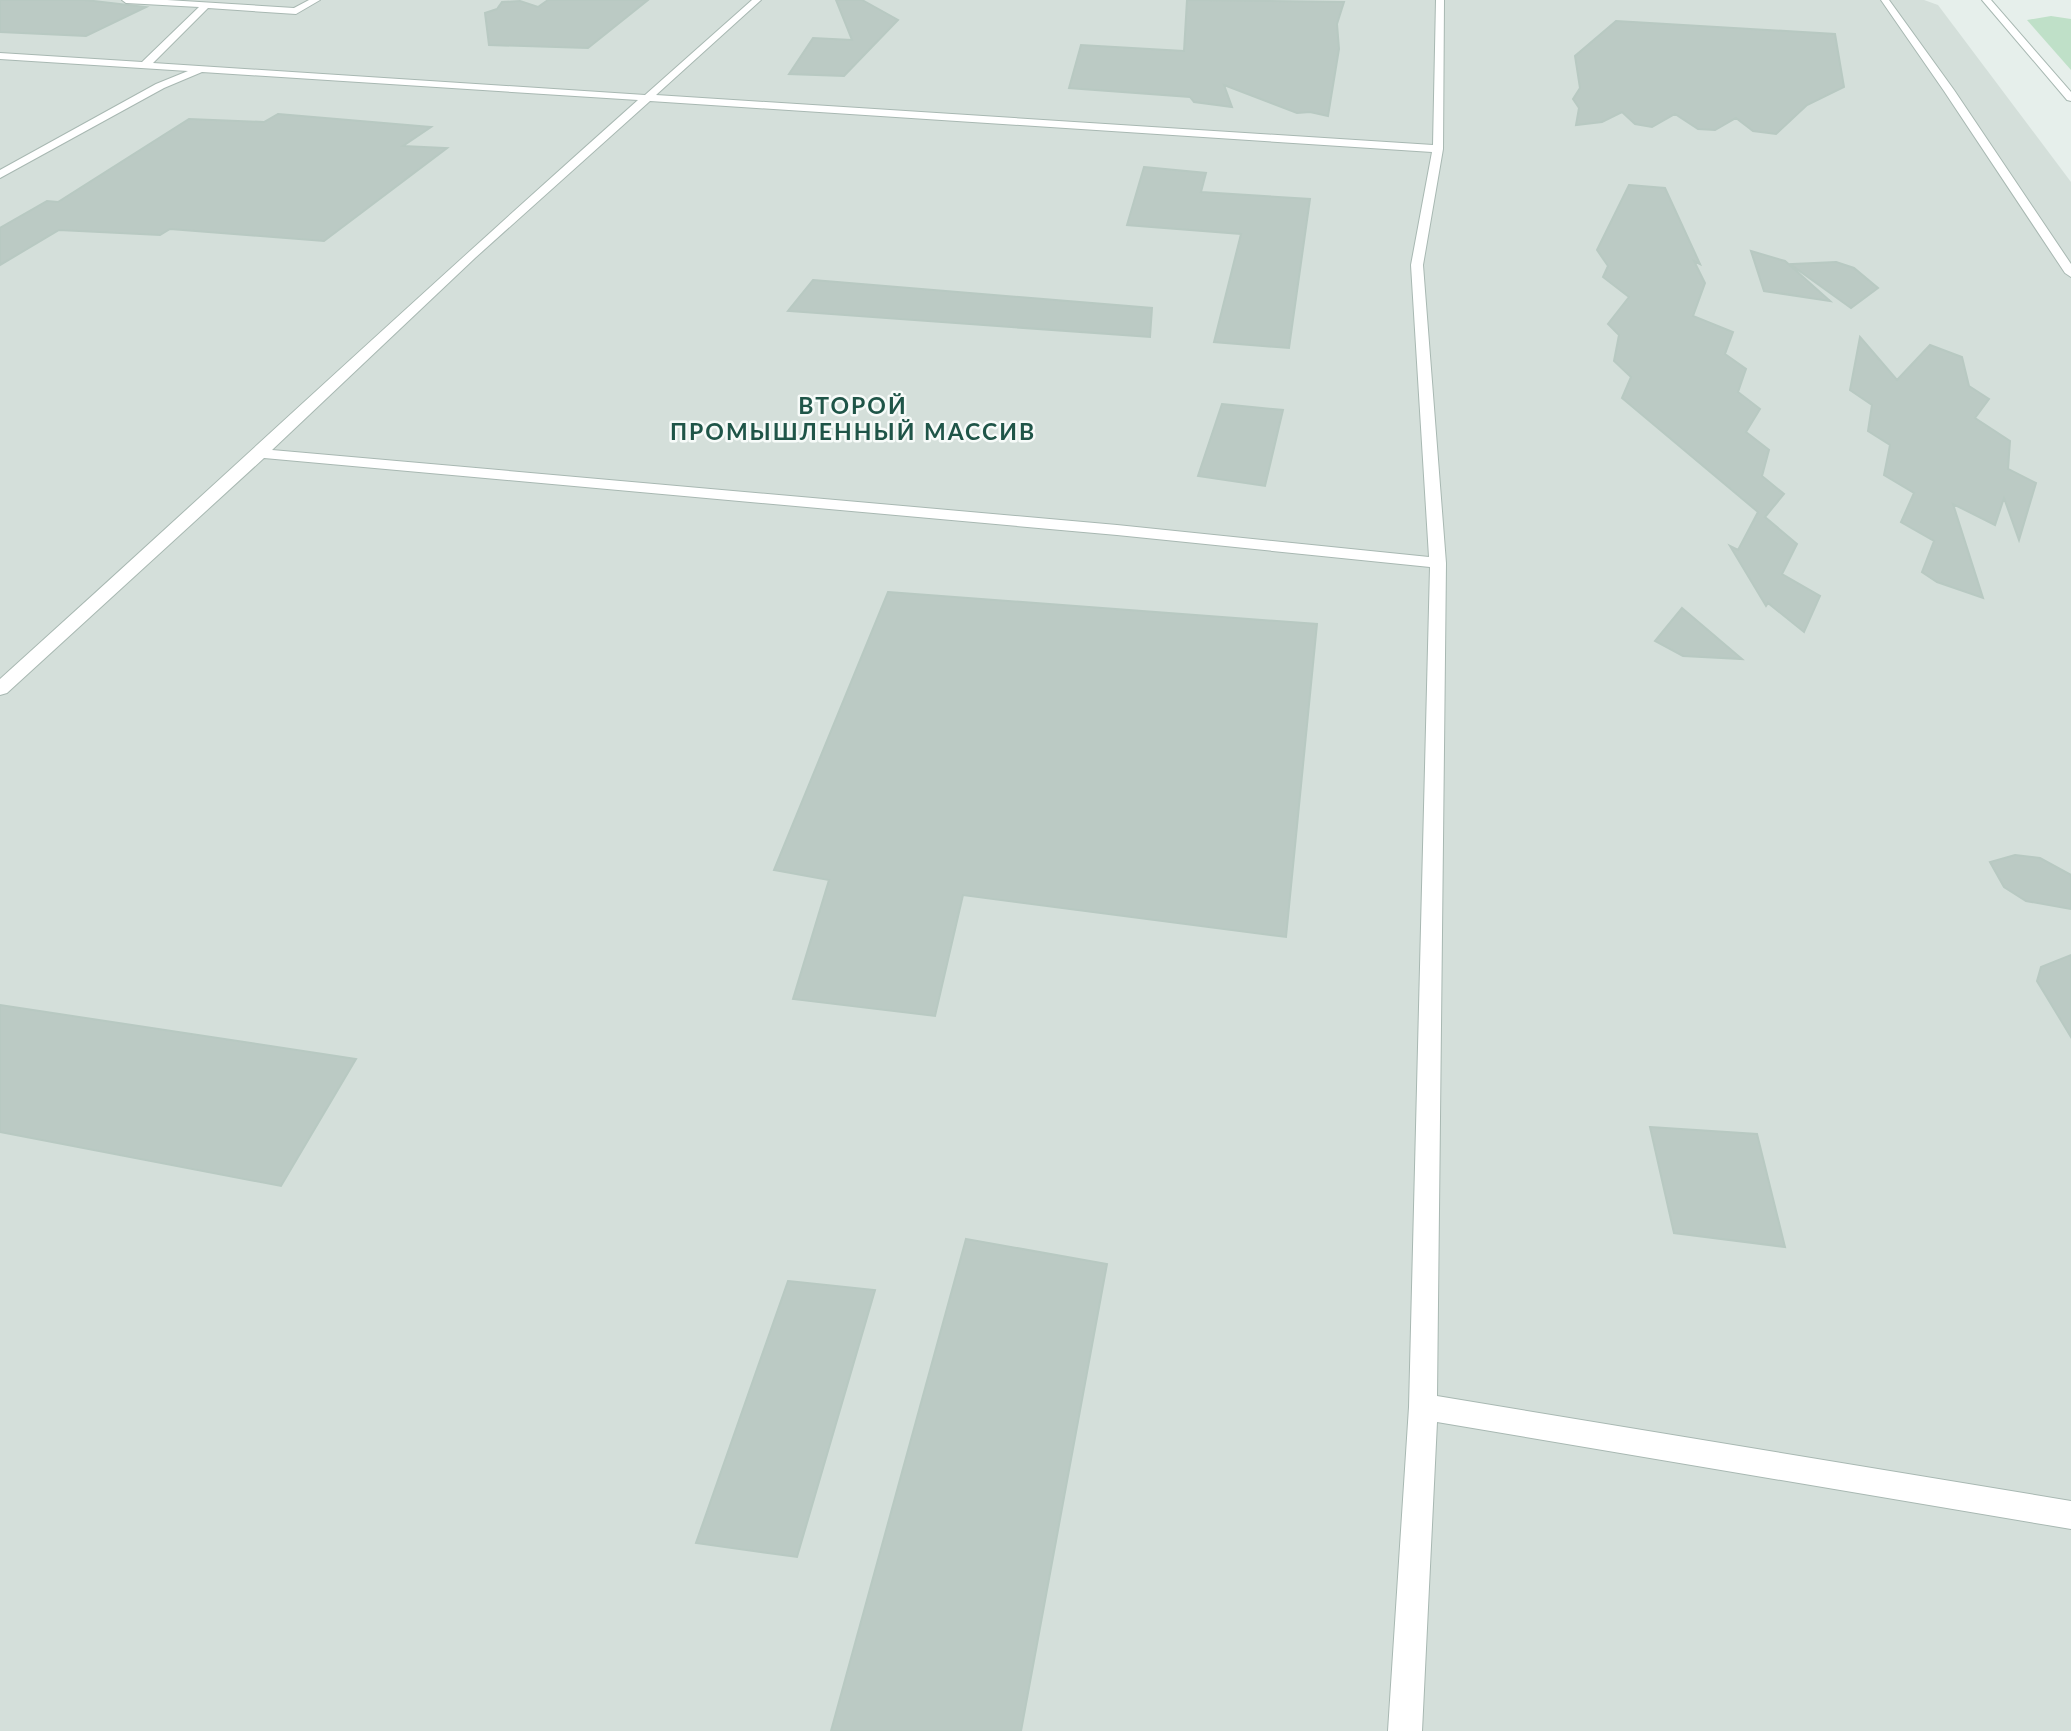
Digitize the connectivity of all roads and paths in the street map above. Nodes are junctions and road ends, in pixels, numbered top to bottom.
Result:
1 (126, 0) edge
2 (316, 0) edge
3 (757, 0) edge
4 (1440, 0) edge
5 (1885, 0) edge
6 (1986, 0) edge
7 (206, 5) junction
8 (0, 56) edge
9 (146, 64) junction
10 (205, 68) junction
11 (649, 96) junction
12 (2071, 98) edge
13 (1438, 149) junction
14 (0, 175) edge
15 (2071, 274) edge
16 (260, 453) junction
17 (1438, 563) junction
18 (0, 688) edge
19 (1423, 1407) junction
20 (2071, 1515) edge
21 (1405, 1731) edge

1 - 7 street
2 - 7 street
3 - 11 street
4 - 13 street
5 - 15 street
6 - 12 street
7 - 9 street
8 - 9 street
9 - 10 street
10 - 11 street
10 - 14 street
11 - 13 street
11 - 16 street
13 - 17 street
16 - 17 street
16 - 18 street
17 - 19 street
19 - 20 street
19 - 21 street

